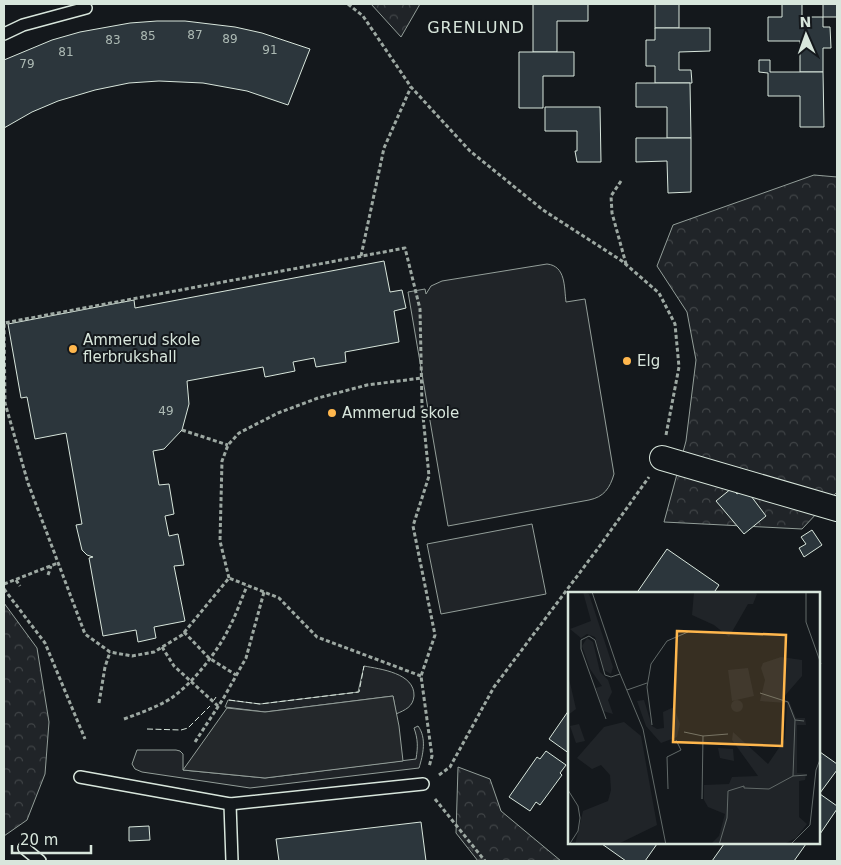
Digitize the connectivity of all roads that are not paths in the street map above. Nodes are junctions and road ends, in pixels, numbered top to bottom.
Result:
1 (86, 8) dead end
2 (4, 34) edge
3 (662, 458) road end
4 (837, 509) edge
5 (80, 777) dead end
6 (424, 784) road end
7 (230, 804) junction
8 (24, 848) dead end
9 (40, 861) edge
10 (232, 861) edge

1 - 2 lane
3 - 4 street
5 - 7 lane
6 - 7 lane
7 - 10 lane
8 - 9 lane

